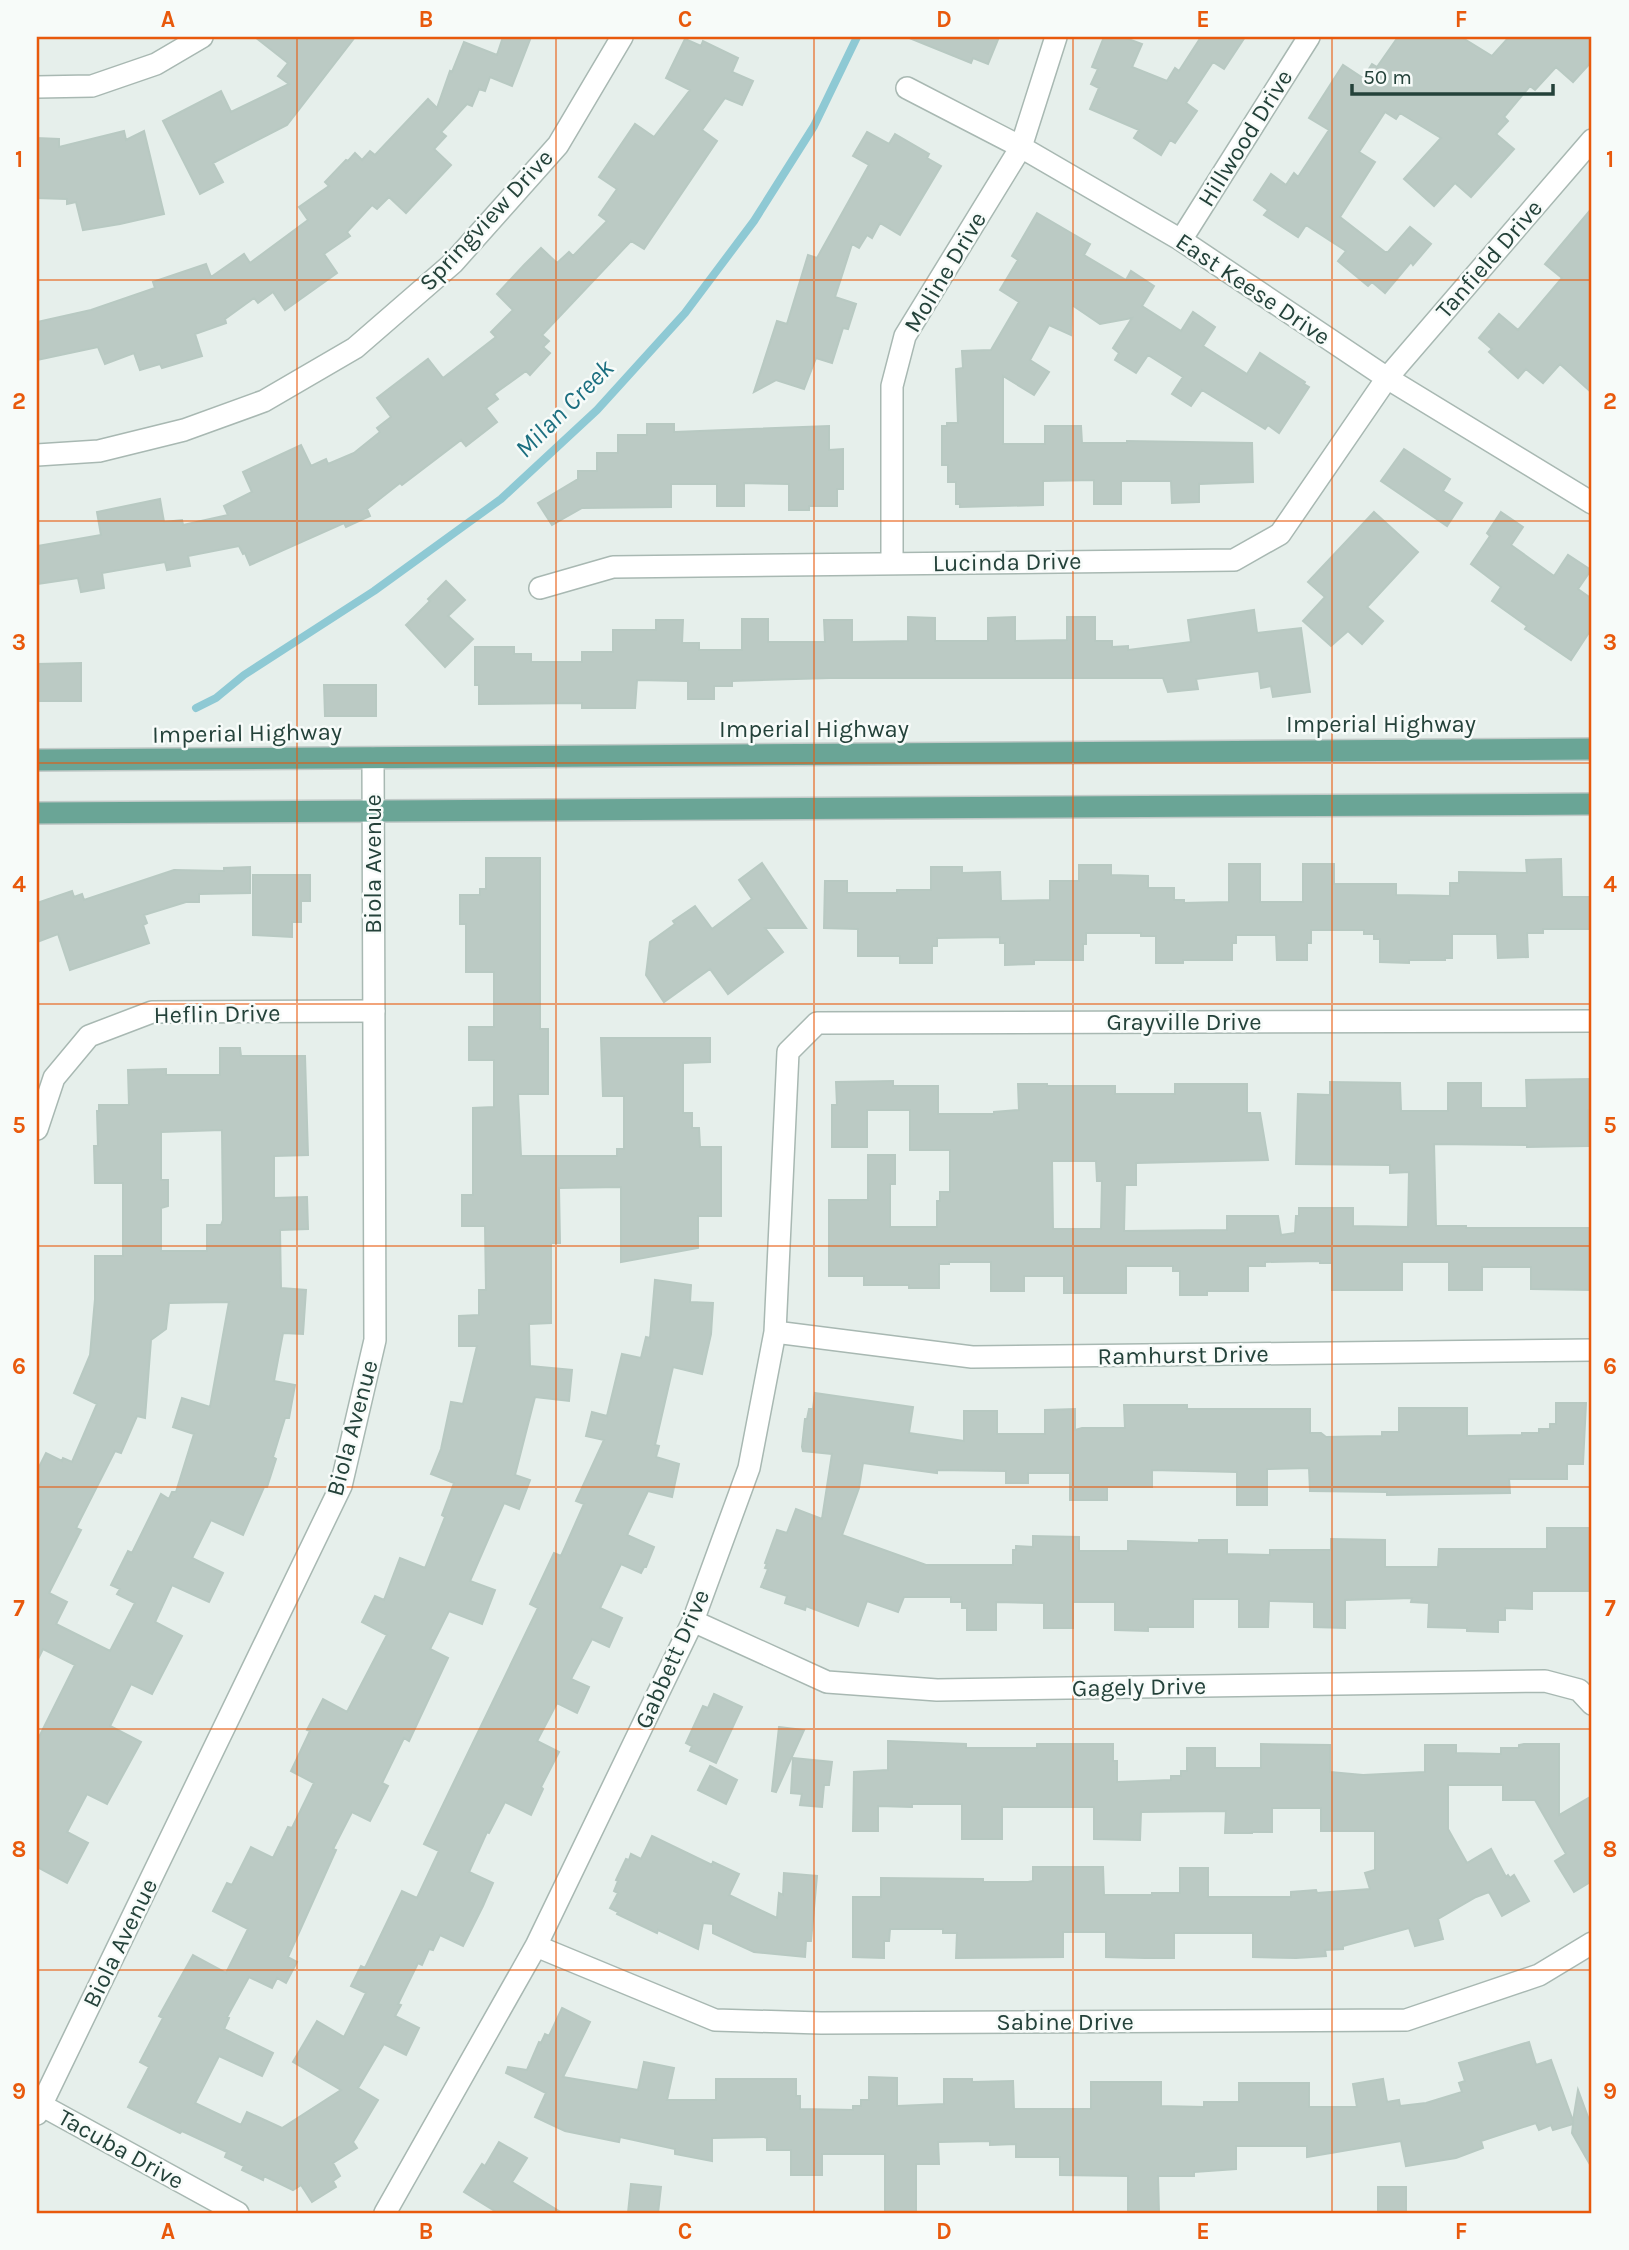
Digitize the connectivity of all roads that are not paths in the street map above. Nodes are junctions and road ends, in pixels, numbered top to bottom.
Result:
1 (202, 37) edge
2 (622, 37) edge
3 (1056, 37) edge
4 (1308, 37) edge
5 (37, 87) edge
6 (906, 88) dead end
7 (1592, 140) edge
8 (1021, 147) junction
9 (1181, 240) junction
10 (1387, 377) junction
11 (37, 455) edge
12 (1592, 503) edge
13 (892, 563) junction
14 (540, 588) dead end
15 (1592, 749) edge
16 (373, 758) junction
17 (37, 760) edge
18 (1592, 804) edge
19 (374, 811) junction
20 (37, 813) edge
21 (374, 1011) junction
22 (1592, 1021) edge
23 (789, 1052) joint
24 (37, 1129) edge
25 (775, 1332) junction
26 (1592, 1350) edge
27 (693, 1621) junction
28 (1592, 1704) edge
29 (1592, 1943) edge
30 (536, 1946) junction
31 (39, 2110) edge
32 (238, 2213) edge
33 (385, 2213) edge

1 - 5 street
2 - 11 street, Springview Drive
3 - 8 street, Moline Drive
4 - 9 street, Hillwood Drive
6 - 8 street, East Keese Drive
7 - 10 street, Tanfield Drive
8 - 9 street, East Keese Drive
8 - 13 street, Moline Drive
9 - 10 street, East Keese Drive
10 - 12 street, East Keese Drive
10 - 13 street, Lucinda Drive
13 - 14 street, Lucinda Drive
15 - 16 main road, Imperial Highway
16 - 17 main road, Imperial Highway
16 - 19 street, Biola Avenue
18 - 19 main road
19 - 20 main road
19 - 21 street, Biola Avenue
21 - 24 street, Heflin Drive
21 - 31 street, Biola Avenue
22 - 23 street, Grayville Drive
23 - 25 street, Gabbett Drive
25 - 26 street, Ramhurst Drive
25 - 27 street, Gabbett Drive
27 - 28 street, Gagely Drive
27 - 30 street, Gabbett Drive
29 - 30 street, Sabine Drive
30 - 33 street, Gabbett Drive
31 - 32 street, Tacuba Drive

